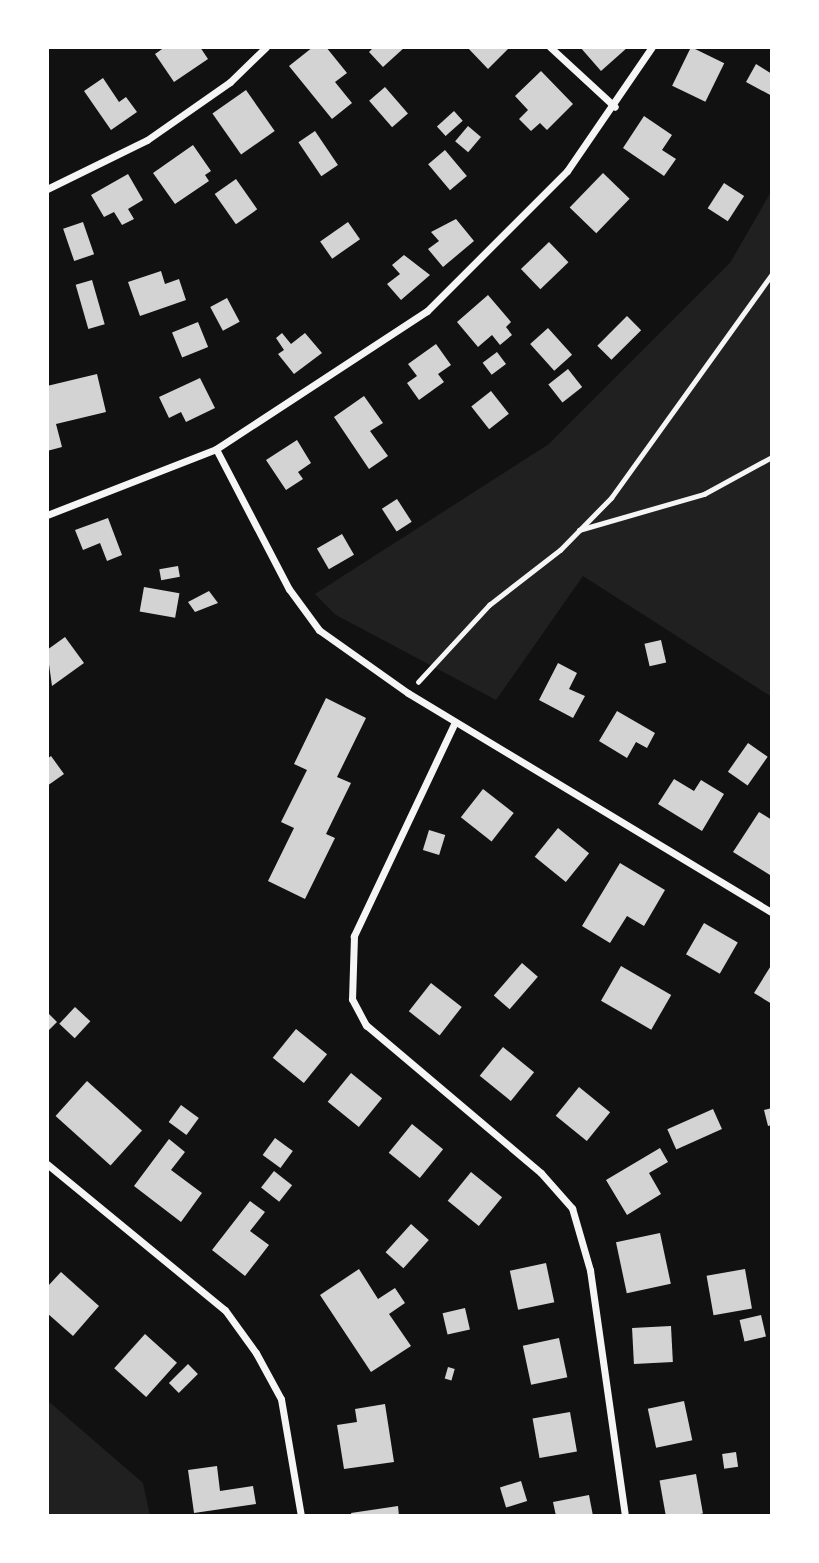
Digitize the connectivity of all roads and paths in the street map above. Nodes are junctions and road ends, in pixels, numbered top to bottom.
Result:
1 (266, 47) edge
2 (550, 47) edge
3 (652, 47) edge
4 (615, 107) junction
5 (47, 189) edge
6 (772, 274) edge
7 (216, 449) junction
8 (772, 457) edge
9 (47, 515) edge
10 (578, 531) junction
11 (408, 693) junction
12 (456, 722) junction
13 (772, 914) edge
14 (47, 1164) edge
15 (301, 1516) edge
16 (625, 1516) edge

1 - 5 street
2 - 4 street
3 - 4 street
4 - 7 street
6 - 10 path
7 - 9 street
7 - 11 street
8 - 10 path
10 - 11 path
11 - 12 street
12 - 13 street
12 - 16 street
14 - 15 street

